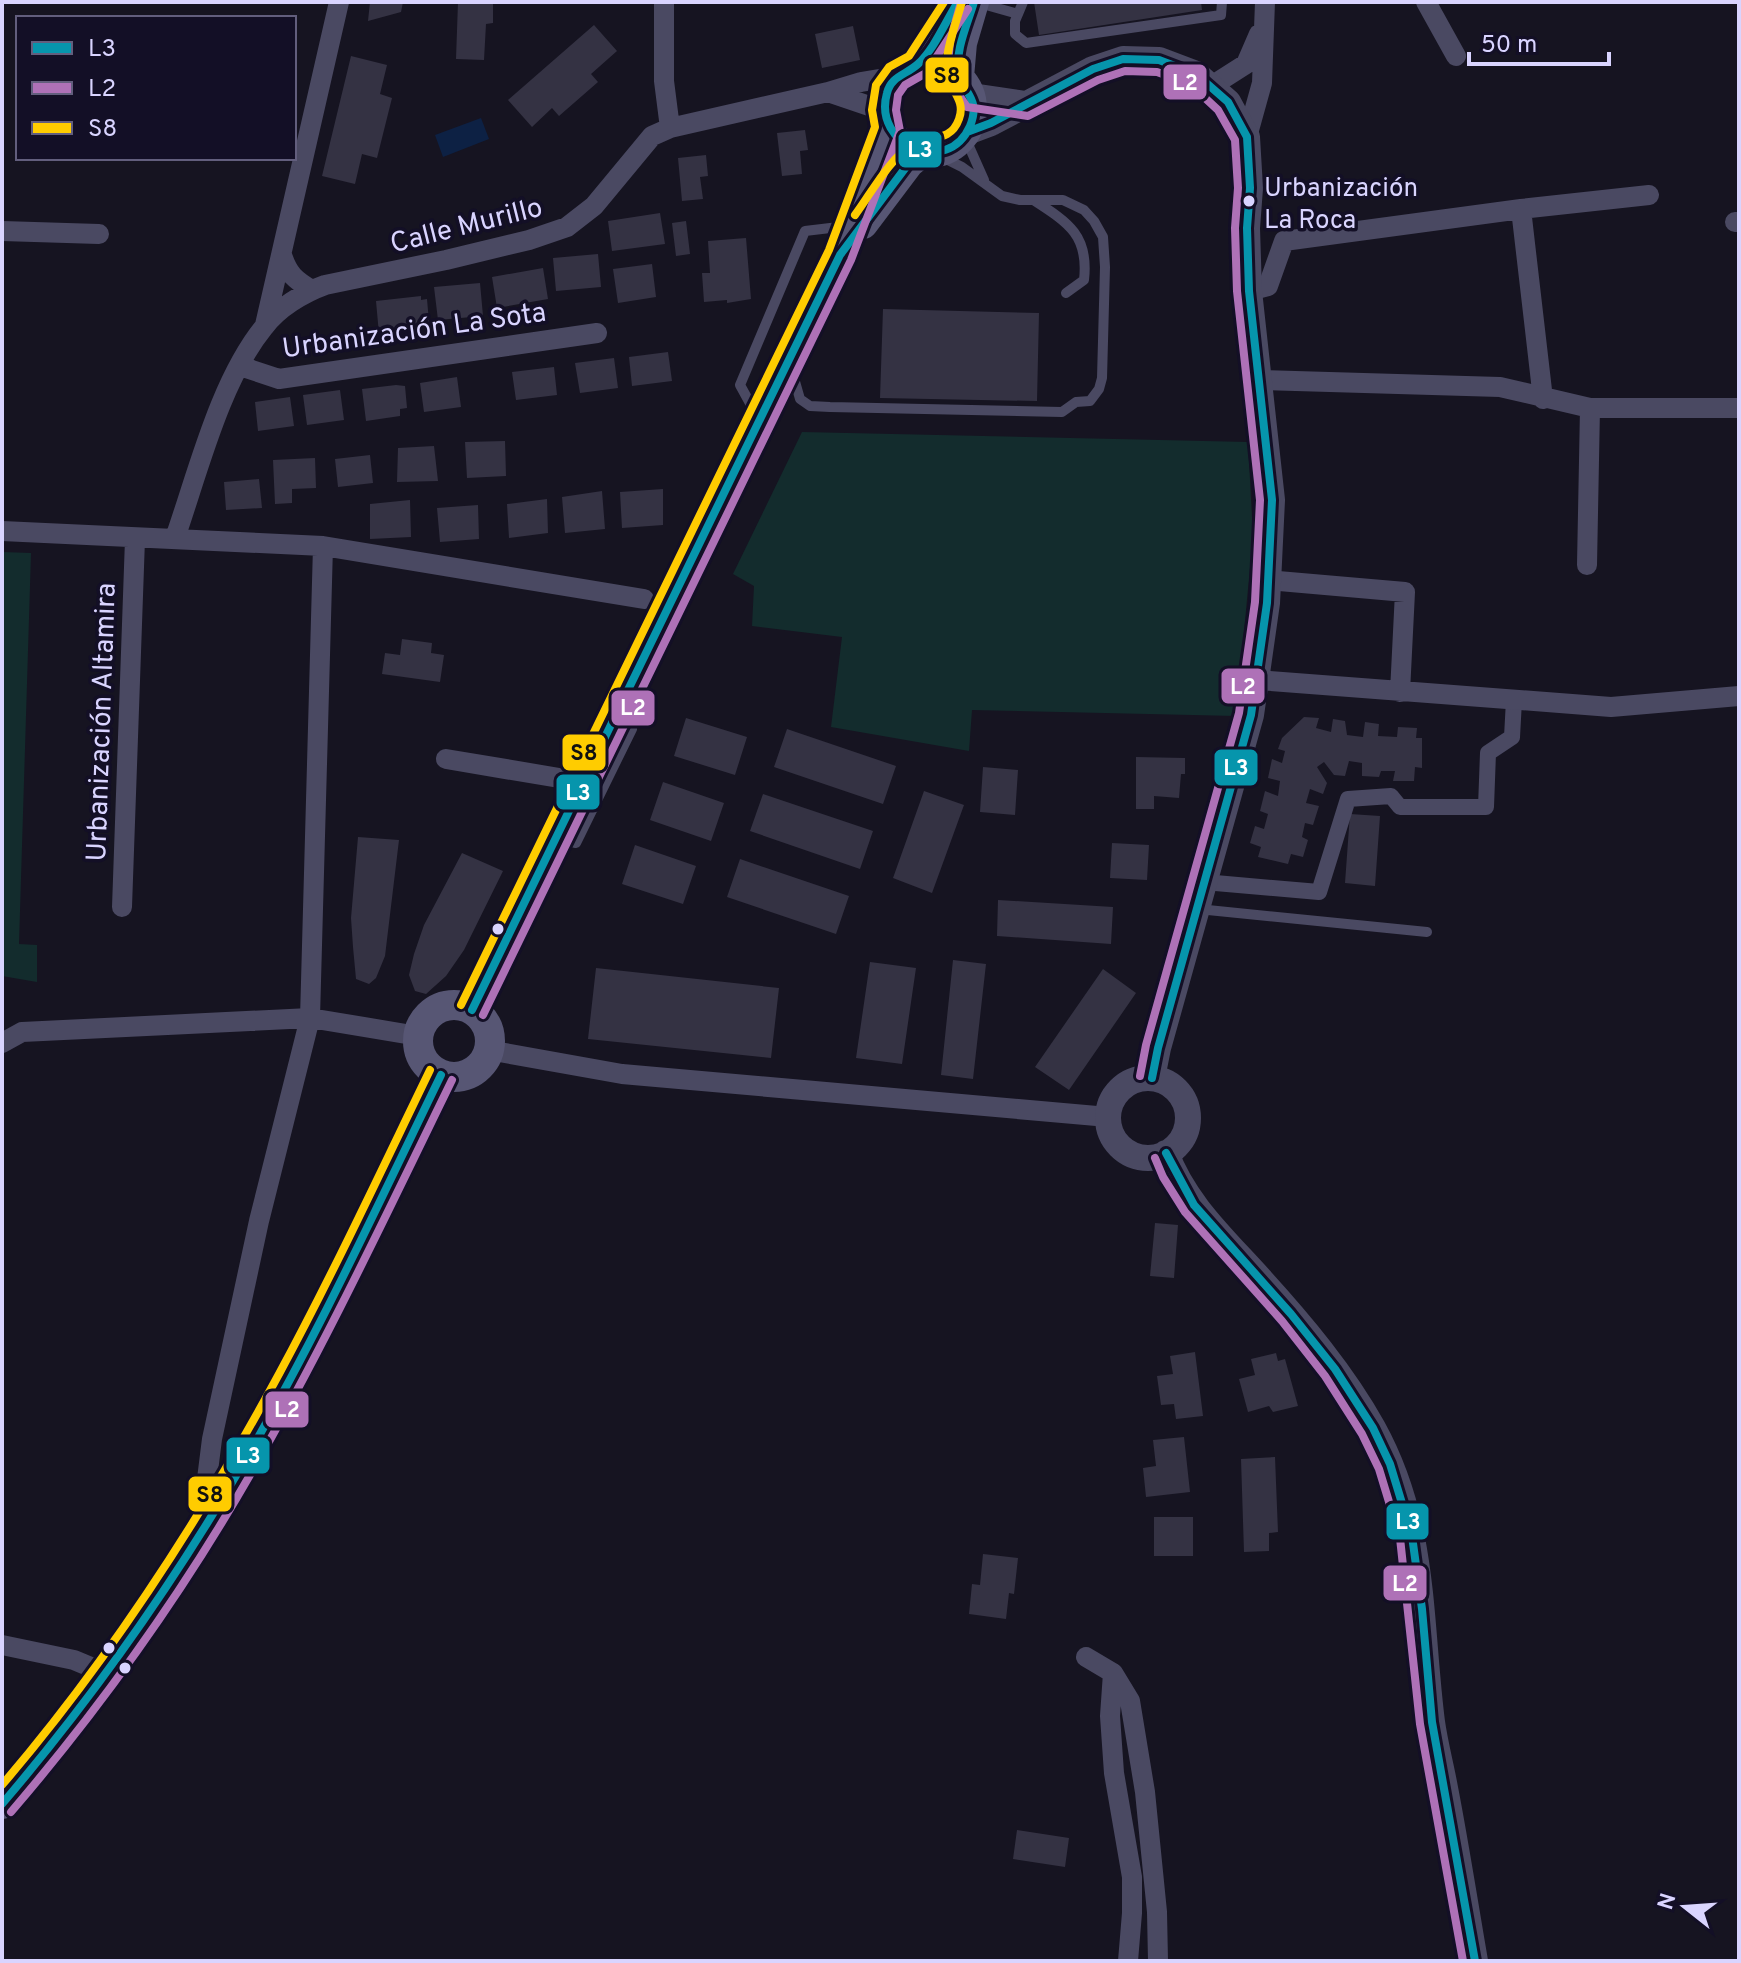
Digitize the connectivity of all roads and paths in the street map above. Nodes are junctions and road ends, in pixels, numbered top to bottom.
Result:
1 (339, 2) edge
2 (664, 2) edge
3 (958, 2) edge
4 (976, 2) edge
5 (1023, 2) edge
6 (1222, 2) edge
7 (1265, 2) edge
8 (1426, 2) edge
9 (1018, 14) junction
10 (1264, 24) junction
11 (1456, 56) dead end
12 (907, 70) junction
13 (965, 86) junction
14 (1210, 87) junction
15 (828, 92) junction
16 (1026, 104) junction
17 (1245, 106) junction
18 (886, 119) junction
19 (670, 128) junction
20 (966, 134) junction
21 (928, 153) junction
22 (985, 182) junction
23 (1649, 195) dead end
24 (1034, 200) junction
25 (1521, 209) junction
26 (853, 225) junction
27 (2, 231) edge
28 (99, 234) dead end
29 (282, 255) junction
30 (840, 255) junction
31 (312, 290) junction
32 (1249, 291) junction
33 (1066, 293) dead end
34 (265, 326) junction
35 (597, 333) dead end
36 (790, 358) junction
37 (240, 366) junction
38 (1258, 380) junction
39 (1543, 399) junction
40 (1590, 408) junction
41 (1739, 408) edge
42 (759, 421) junction
43 (2, 531) edge
44 (175, 538) junction
45 (135, 539) junction
46 (323, 546) junction
47 (1587, 565) dead end
48 (1268, 580) junction
49 (644, 599) dead end
50 (1258, 680) junction
51 (1400, 692) junction
52 (1739, 696) edge
53 (1514, 700) junction
54 (615, 717) junction
55 (446, 759) dead end
56 (583, 782) junction
57 (556, 839) junction
58 (1204, 882) junction
59 (122, 907) dead end
60 (1196, 909) junction
61 (1427, 932) dead end
62 (472, 1010) junction
63 (310, 1018) junction
64 (418, 1036) junction
65 (2, 1043) edge
66 (488, 1050) junction
67 (441, 1075) junction
68 (1152, 1078) junction
69 (1108, 1117) junction
70 (1166, 1153) junction
71 (219, 1502) junction
72 (2, 1645) edge
73 (1086, 1657) dead end
74 (105, 1673) junction
75 (1113, 1673) junction
76 (2, 1804) edge
77 (1128, 1961) edge
78 (1158, 1961) edge
79 (1475, 1961) edge

1 - 29 street, Calle Murillo
2 - 19 street
3 - 12 main road
4 - 9 lane
4 - 13 main road
5 - 9 lane
6 - 9 lane
7 - 10 street
8 - 11 street
10 - 14 street
10 - 17 street
12 - 13 main road
12 - 15 street, Calle Murillo
12 - 18 main road
13 - 16 street
13 - 20 main road
14 - 16 street
14 - 17 street
15 - 18 street
15 - 19 street, Calle Murillo
16 - 20 street
17 - 32 street
18 - 21 main road
18 - 26 main road
19 - 31 street, Calle Murillo
20 - 21 main road
20 - 22 lane
21 - 22 lane
21 - 30 main road
22 - 24 lane
23 - 25 street
24 - 33 lane
24 - 36 lane
25 - 32 street
25 - 39 street
26 - 30 main road
26 - 42 lane
27 - 28 street
29 - 31 street
29 - 34 street, Calle Murillo
30 - 36 main road
31 - 34 street, Calle Murillo
32 - 38 street
34 - 37 street, Calle Murillo
35 - 37 street, Urbanización La Sota
36 - 42 main road
37 - 44 street, Calle Murillo
38 - 39 street
38 - 48 street
39 - 40 street
40 - 41 street
40 - 47 street
42 - 54 main road
43 - 45 street
44 - 45 street
44 - 46 street
45 - 59 street, Urbanización Altamira
46 - 49 street
46 - 63 street
48 - 50 street
48 - 51 street
50 - 51 street
50 - 58 street
51 - 53 street
52 - 53 street
53 - 58 street
54 - 56 main road
54 - 57 lane
55 - 56 street
56 - 57 main road
57 - 62 main road
58 - 60 street
60 - 61 lane
60 - 68 street
62 - 64 main road
62 - 66 main road
63 - 64 street
63 - 65 street
63 - 71 street
64 - 67 main road
66 - 67 main road
66 - 69 street
67 - 71 main road
68 - 69 street
68 - 70 street
69 - 70 street
70 - 79 street
71 - 74 main road
72 - 74 street
73 - 75 street
74 - 76 main road
75 - 77 street
75 - 78 street

